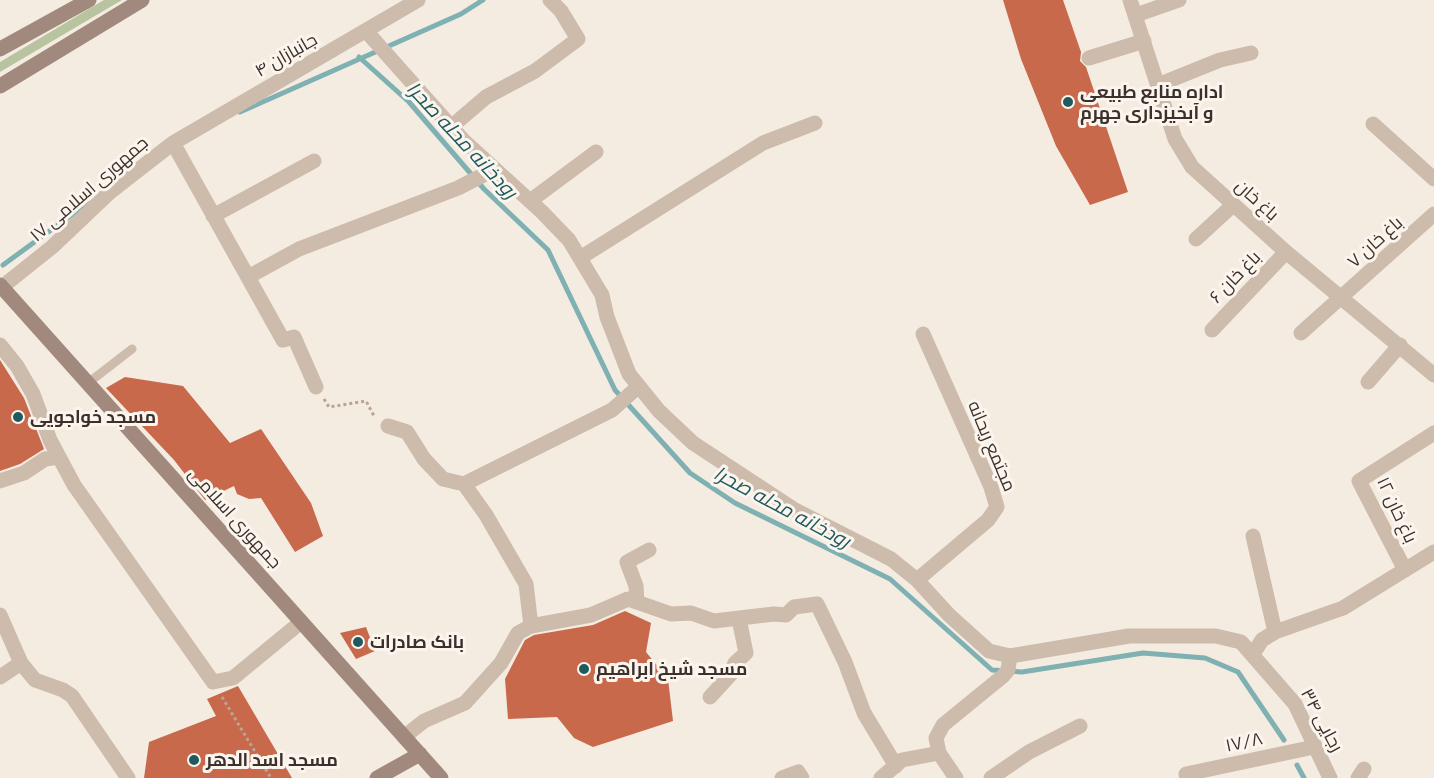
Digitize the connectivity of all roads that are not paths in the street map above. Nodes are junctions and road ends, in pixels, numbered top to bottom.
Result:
1 (89, 0) edge
2 (142, 0) edge
3 (418, 0) edge
4 (550, 0) edge
5 (1130, 0) edge
6 (1179, 0) edge
7 (1136, 15) junction
8 (366, 31) junction
9 (1144, 41) junction
10 (0, 49) edge
11 (1251, 52) dead end
12 (1089, 57) dead end
13 (0, 86) edge
14 (1158, 86) junction
15 (815, 123) dead end
16 (1373, 124) dead end
17 (451, 126) junction
18 (173, 143) junction
19 (596, 152) dead end
20 (314, 161) dead end
21 (494, 170) junction
22 (1434, 179) edge
23 (530, 201) junction
24 (1233, 205) junction
25 (1434, 214) edge
26 (213, 216) junction
27 (1196, 239) dead end
28 (1286, 252) junction
29 (580, 258) junction
30 (248, 277) junction
31 (1, 286) edge
32 (1342, 298) junction
33 (1212, 330) dead end
34 (1301, 333) dead end
35 (923, 334) dead end
36 (0, 345) edge
37 (1400, 345) junction
38 (132, 349) dead end
39 (1434, 375) edge
40 (1368, 382) dead end
41 (88, 383) junction
42 (316, 387) road end
43 (638, 387) junction
44 (388, 426) road end
45 (1434, 433) edge
46 (58, 457) junction
47 (0, 481) edge
48 (464, 484) junction
49 (1253, 536) dead end
50 (649, 550) dead end
51 (1434, 552) edge
52 (1405, 570) junction
53 (917, 580) junction
54 (637, 602) junction
55 (0, 615) edge
56 (739, 620) junction
57 (301, 622) junction
58 (531, 626) junction
59 (1275, 632) junction
60 (1252, 654) junction
61 (21, 663) junction
62 (1007, 668) junction
63 (0, 677) edge
64 (710, 697) dead end
65 (1080, 726) dead end
66 (404, 737) junction
67 (1314, 747) junction
68 (939, 753) junction
69 (420, 754) junction
70 (896, 765) junction
71 (128, 778) edge
72 (377, 778) edge
73 (441, 778) edge
74 (782, 778) edge
75 (802, 778) edge
76 (881, 778) edge
77 (956, 778) edge
78 (991, 778) edge
79 (1187, 778) edge
80 (1330, 778) edge

1 - 10 street
2 - 13 street
3 - 8 street, جانبازان ۴
4 - 17 street
5 - 7 street, باغ خان
6 - 7 street
7 - 9 street, باغ خان
8 - 17 street
8 - 18 street, جانبازان ۴
9 - 12 street
9 - 14 street, باغ خان
11 - 14 street
14 - 24 street, باغ خان
15 - 29 street
16 - 22 street
17 - 21 street
18 - 26 street
18 - 31 street, جمهوری اسلامی ۱۷
19 - 23 street
20 - 26 street
21 - 23 street
21 - 30 street
23 - 29 street
24 - 27 street
24 - 28 street, باغ خان
25 - 32 street, باغ خان ۷
26 - 30 street
28 - 32 street, باغ خان
28 - 33 street, باغ خان ۶
29 - 43 street
30 - 42 street
31 - 41 street, جمهوری اسلامی
32 - 34 street, باغ خان ۷
32 - 37 street, باغ خان
35 - 53 street, مجتمع ریحانه
36 - 46 street
37 - 39 street, باغ خان
37 - 40 street
38 - 41 lane
41 - 57 street, جمهوری اسلامی
43 - 48 street
43 - 53 street
44 - 48 street
45 - 52 street, باغ خان ۱۲
46 - 47 street
46 - 57 street
48 - 58 street
49 - 59 street
50 - 54 street
51 - 52 street
52 - 59 street
53 - 62 street
54 - 56 street
54 - 58 street
55 - 61 street
56 - 64 street
56 - 70 street
57 - 66 street, جمهوری اسلامی
58 - 66 street
59 - 60 street
60 - 62 street, رجایی ۳۴
60 - 67 street, رجایی ۳۴
61 - 63 street
61 - 71 street
62 - 68 street
65 - 78 street
66 - 69 street, جمهوری اسلامی
67 - 79 street, ۱۷/۸
67 - 80 street, رجایی ۳۴
68 - 70 street
68 - 77 street
69 - 72 street
69 - 73 street, جمهوری اسلامی
70 - 76 street
74 - 75 street

